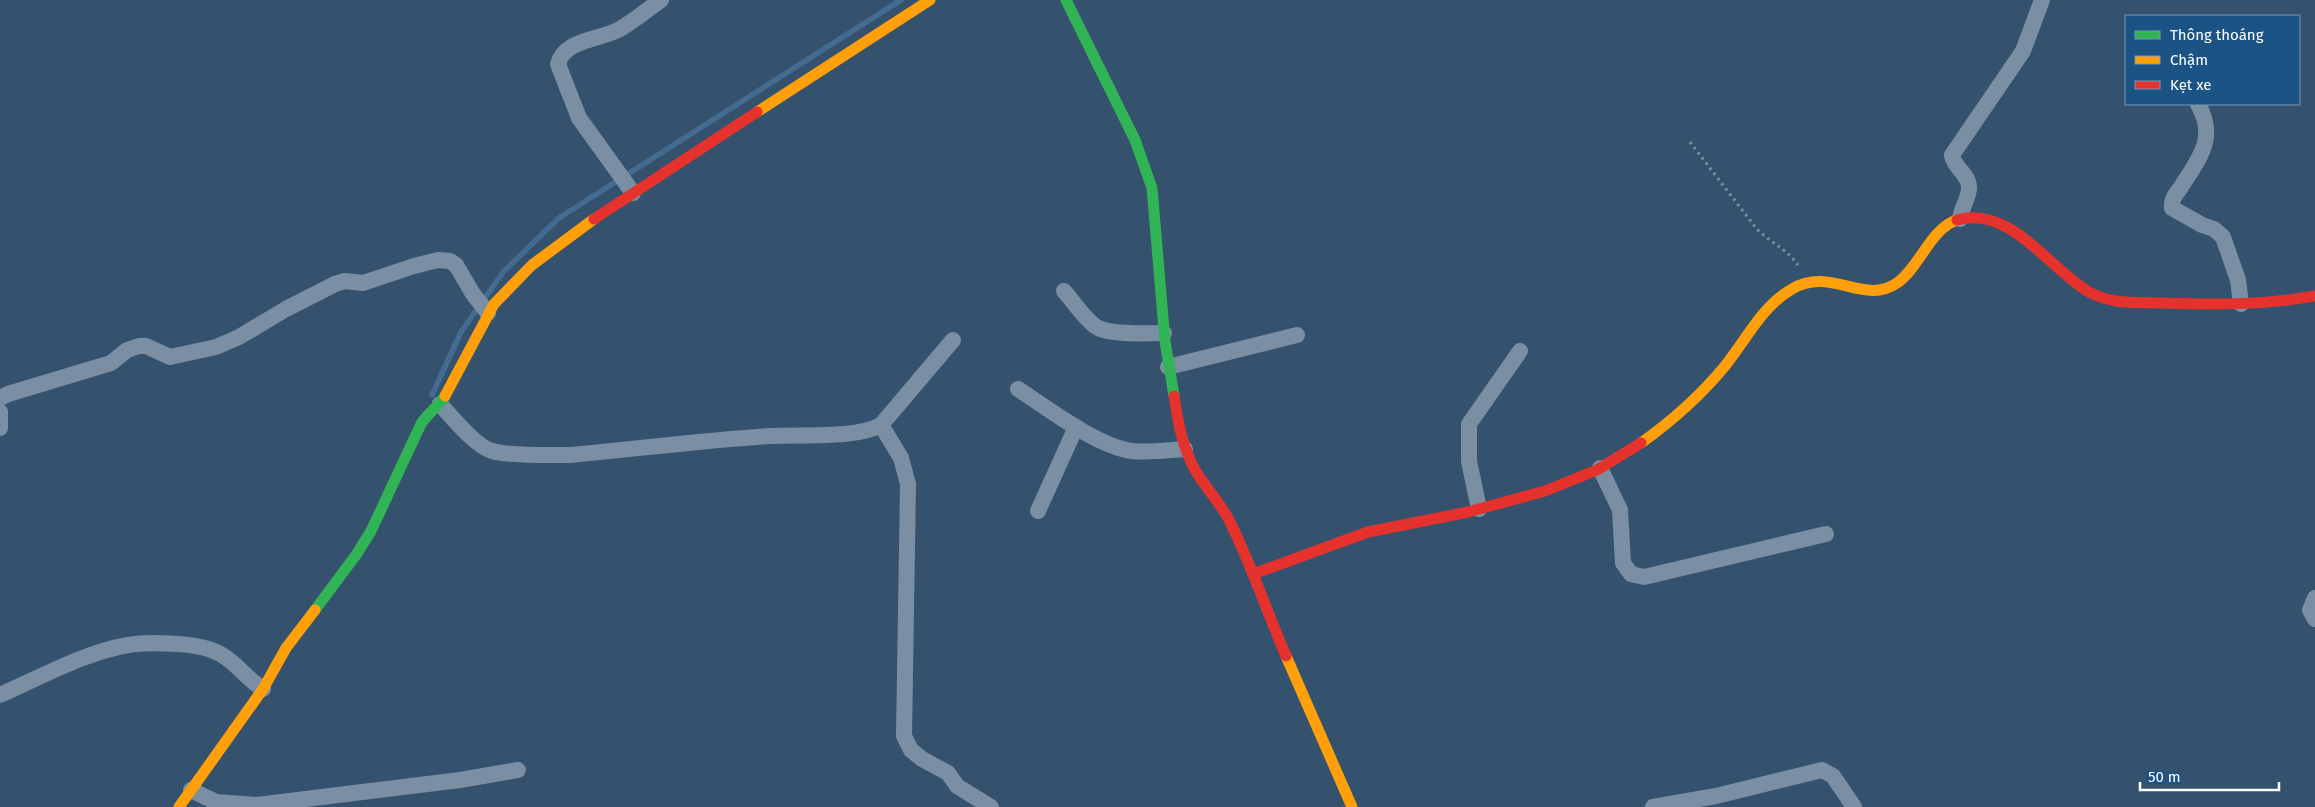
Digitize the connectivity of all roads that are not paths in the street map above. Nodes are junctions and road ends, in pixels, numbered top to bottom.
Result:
1 (661, 0) edge
2 (930, 0) edge
3 (1066, 0) edge
4 (2042, 0) edge
5 (2198, 105) edge
6 (627, 186) junction
7 (1960, 219) junction
8 (1064, 290) dead end
9 (2315, 296) edge
10 (2241, 304) junction
11 (481, 305) junction
12 (1164, 333) junction
13 (1297, 336) dead end
14 (953, 340) dead end
15 (1520, 351) dead end
16 (1168, 367) junction
17 (1018, 389) dead end
18 (0, 398) edge
19 (440, 404) junction
20 (0, 412) edge
21 (881, 425) junction
22 (1076, 427) junction
23 (0, 428) edge
24 (1185, 449) junction
25 (1600, 468) junction
26 (1479, 509) junction
27 (1038, 510) dead end
28 (1826, 534) dead end
29 (1253, 574) junction
30 (2315, 598) edge
31 (2315, 619) edge
32 (253, 682) junction
33 (0, 695) edge
34 (518, 770) dead end
35 (192, 790) junction
36 (179, 807) edge
37 (991, 807) edge
38 (1352, 807) edge
39 (1653, 807) edge
40 (1854, 807) edge

1 - 6 street
2 - 6 street
3 - 12 street
4 - 7 street
5 - 10 street
6 - 11 street
7 - 10 street
7 - 25 street
8 - 12 street
9 - 10 street
11 - 18 street
11 - 19 street
12 - 16 street
13 - 16 street
14 - 21 street
15 - 26 street
16 - 24 street
17 - 22 street
19 - 21 street
19 - 32 street
20 - 23 street
21 - 37 street
22 - 24 street
22 - 27 street
24 - 29 street
25 - 26 street
25 - 28 street
26 - 29 street
29 - 38 street
30 - 31 street
32 - 33 street
32 - 35 street
34 - 35 street
35 - 36 street
39 - 40 street

